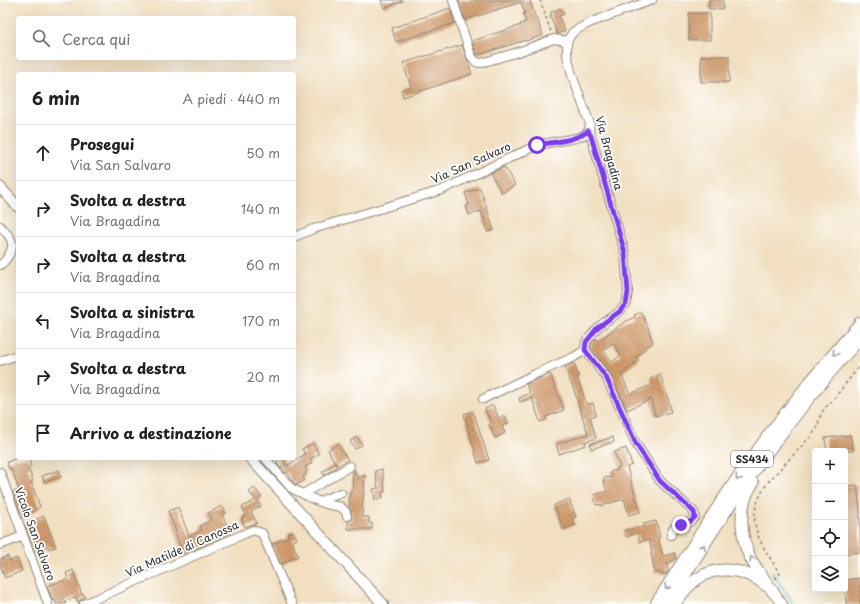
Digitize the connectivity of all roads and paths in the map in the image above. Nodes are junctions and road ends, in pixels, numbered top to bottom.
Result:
1 (452, 0) edge
2 (540, 0) edge
3 (652, 0) edge
4 (554, 39) junction
5 (567, 41) junction
6 (588, 131) junction
7 (0, 187) edge
8 (16, 205) edge
9 (0, 226) edge
10 (296, 236) edge
11 (0, 265) edge
12 (860, 323) edge
13 (860, 338) edge
14 (585, 350) junction
15 (16, 356) edge
16 (0, 361) edge
17 (860, 365) edge
18 (816, 389) junction
19 (483, 399) dead end
20 (252, 460) edge
21 (267, 460) edge
22 (350, 466) dead end
23 (0, 472) edge
24 (341, 493) dead end
25 (303, 494) junction
26 (320, 502) junction
27 (347, 516) dead end
28 (672, 535) dead end
29 (23, 536) junction
30 (0, 545) edge
31 (773, 586) junction
32 (48, 604) edge
33 (84, 604) edge
34 (292, 604) edge
35 (383, 604) edge
36 (656, 604) edge
37 (667, 604) edge
38 (675, 604) edge
39 (782, 604) edge

1 - 4 street
2 - 4 path
3 - 5 street
4 - 5 street
5 - 6 street, Via Bragadina
6 - 10 street, Via San Salvaro
6 - 14 street, Via Bragadina
7 - 8 main road
9 - 11 street
12 -> 36 highway, SS434
13 - 18 highway, SS434
14 - 19 street
14 - 28 street
15 - 16 street
17 - 31 path
31 -> 18 highway
37 -> 18 highway, SS434
20 - 35 main road
21 - 25 street
22 - 25 street
23 - 29 street, Vicolo San Salvaro
24 - 26 street
25 - 26 street
26 - 27 street
29 - 30 street
29 - 32 street, Vicolo San Salvaro
31 - 38 highway
31 - 39 main road
33 - 34 street, Via Matilde di Canossa

